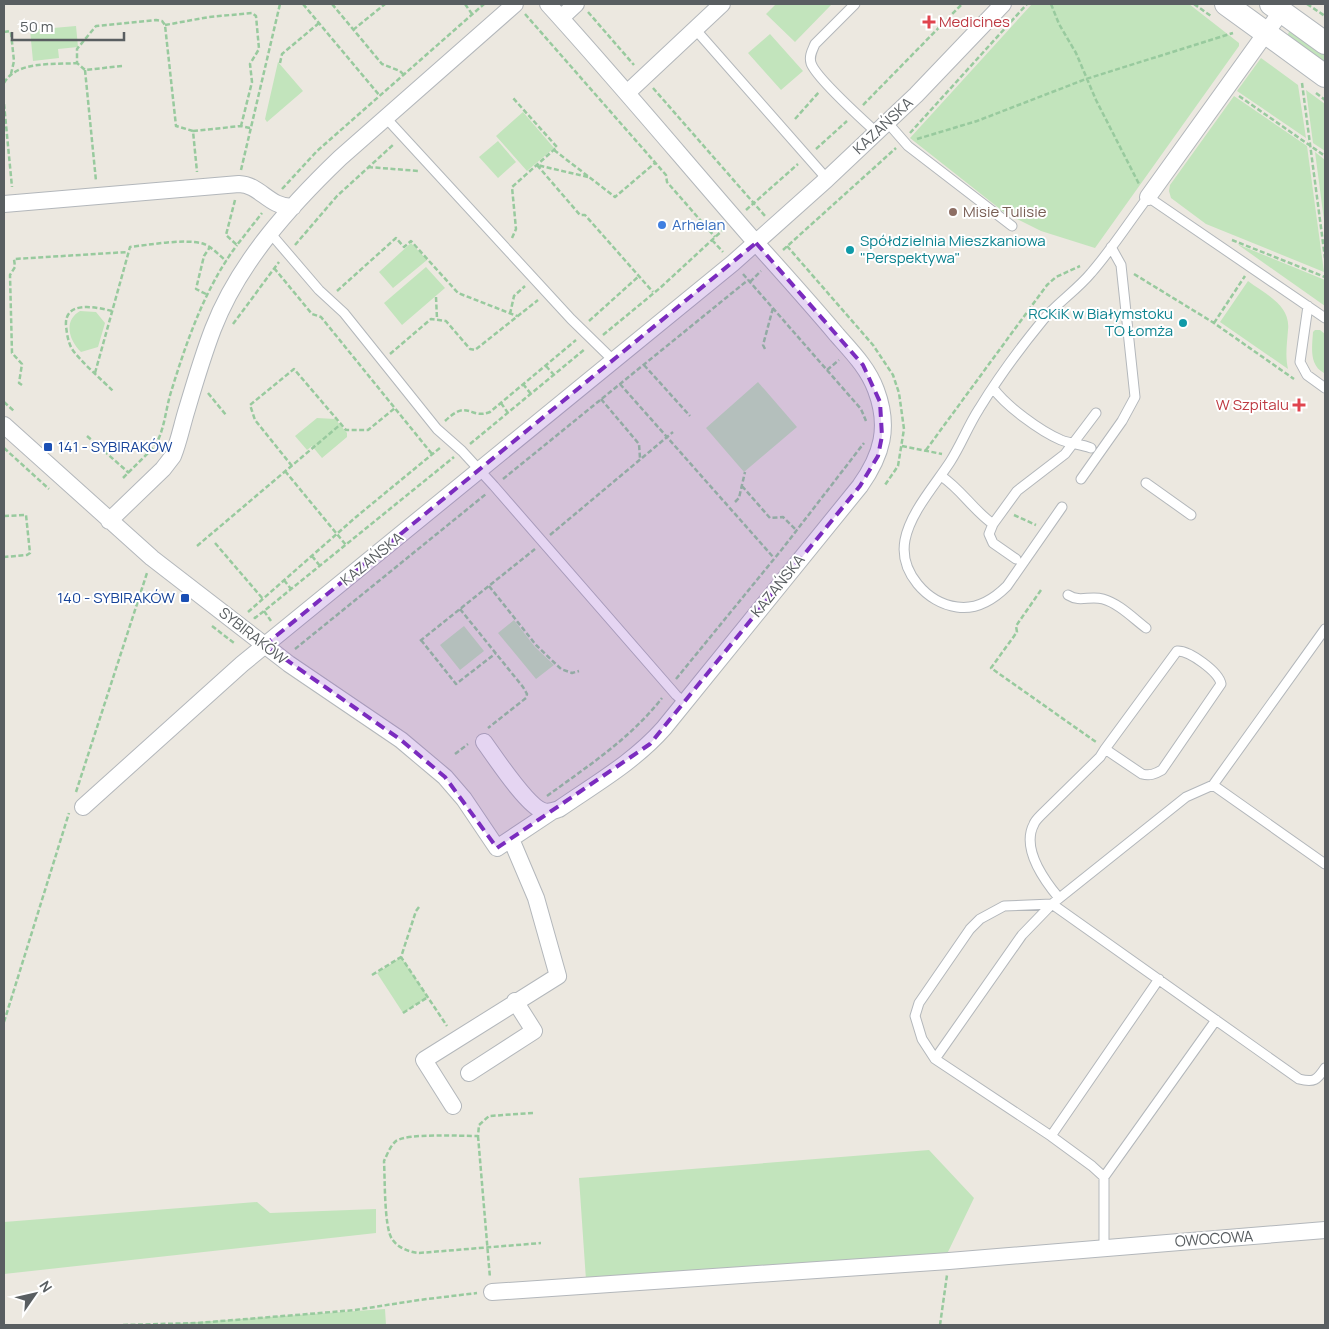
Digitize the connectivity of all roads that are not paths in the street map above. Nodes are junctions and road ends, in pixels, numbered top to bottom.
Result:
1 (548, 4) edge
2 (722, 4) edge
3 (855, 4) edge
4 (1003, 4) edge
5 (1226, 4) edge
6 (518, 8) edge
7 (581, 8) edge
8 (1276, 8) edge
9 (561, 18) junction
10 (695, 29) junction
11 (1265, 33) junction
12 (1325, 43) edge
13 (1325, 76) edge
14 (627, 93) junction
15 (386, 118) junction
16 (882, 127) junction
17 (827, 179) junction
18 (1144, 193) junction
19 (8, 199) edge
20 (271, 202) junction
21 (293, 207) junction
22 (1012, 226) dead end
23 (274, 229) junction
24 (756, 243) junction
25 (1112, 247) junction
26 (1308, 306) junction
27 (1325, 318) edge
28 (614, 361) junction
29 (993, 388) junction
30 (1325, 388) edge
31 (1096, 413) dead end
32 (4, 425) edge
33 (1074, 442) junction
34 (1091, 448) dead end
35 (480, 470) junction
36 (941, 476) junction
37 (1081, 480) dead end
38 (1146, 484) dead end
39 (1062, 507) dead end
40 (1191, 515) dead end
41 (109, 521) junction
42 (993, 524) junction
43 (1016, 559) dead end
44 (1068, 595) dead end
45 (1146, 628) dead end
46 (1324, 634) edge
47 (266, 645) junction
48 (685, 703) junction
49 (480, 738) road end
50 (1105, 749) junction
51 (1213, 785) junction
52 (82, 807) dead end
53 (551, 812) junction
54 (511, 839) junction
55 (497, 848) joint
56 (1325, 864) edge
57 (1056, 901) junction
58 (1159, 980) junction
59 (515, 1002) junction
60 (1216, 1020) junction
61 (934, 1059) junction
62 (1325, 1068) edge
63 (469, 1073) dead end
64 (453, 1106) dead end
65 (1051, 1136) junction
66 (1104, 1176) junction
67 (1325, 1230) edge
68 (1104, 1247) junction
69 (492, 1292) road end

1 - 9 street
2 - 10 street
3 - 16 lane
4 - 16 street, KAZAŃSKA
5 - 11 street
6 - 15 street
7 - 9 street
8 - 11 street
8 - 12 street
9 - 14 street
10 - 14 street
10 - 17 lane
11 - 13 street
11 - 18 street
14 - 24 street
15 - 21 street
15 - 28 lane
16 - 17 street, KAZAŃSKA
16 - 22 lane
17 - 24 street, KAZAŃSKA
18 - 25 lane
18 - 26 lane
19 - 20 street
20 - 21 street
20 - 23 street
21 - 23 street
23 - 35 lane
23 - 41 street
24 - 28 street, KAZAŃSKA
24 - 48 street, KAZAŃSKA
25 - 29 lane
25 - 37 lane
26 - 27 lane
26 - 30 lane
28 - 35 street, KAZAŃSKA
29 - 33 lane
29 - 36 lane
31 - 33 lane
32 - 41 street, SYBIRAKÓW
33 - 34 lane
33 - 42 lane
35 - 47 street, KAZAŃSKA
35 - 48 lane
36 - 39 lane
36 - 42 lane
38 - 40 lane
41 - 47 street, SYBIRAKÓW
42 - 43 lane
44 - 45 lane
46 - 51 lane
47 - 52 street, KAZAŃSKA
47 - 55 street, SYBIRAKÓW
48 - 53 street, KAZAŃSKA
49 - 53 street
50 - 50 lane
50 - 57 lane
51 - 56 lane
51 - 57 lane
53 - 54 street, KAZAŃSKA
54 - 55 street, KAZAŃSKA
54 - 59 street
57 - 58 lane
57 - 61 lane
57 - 61 lane
58 - 60 lane
58 - 65 lane
59 - 63 street
59 - 64 street
60 - 62 lane
60 - 66 lane
61 - 65 lane
65 - 66 lane
66 - 68 lane
67 - 68 street, OWOCOWA
68 - 69 street, OWOCOWA

